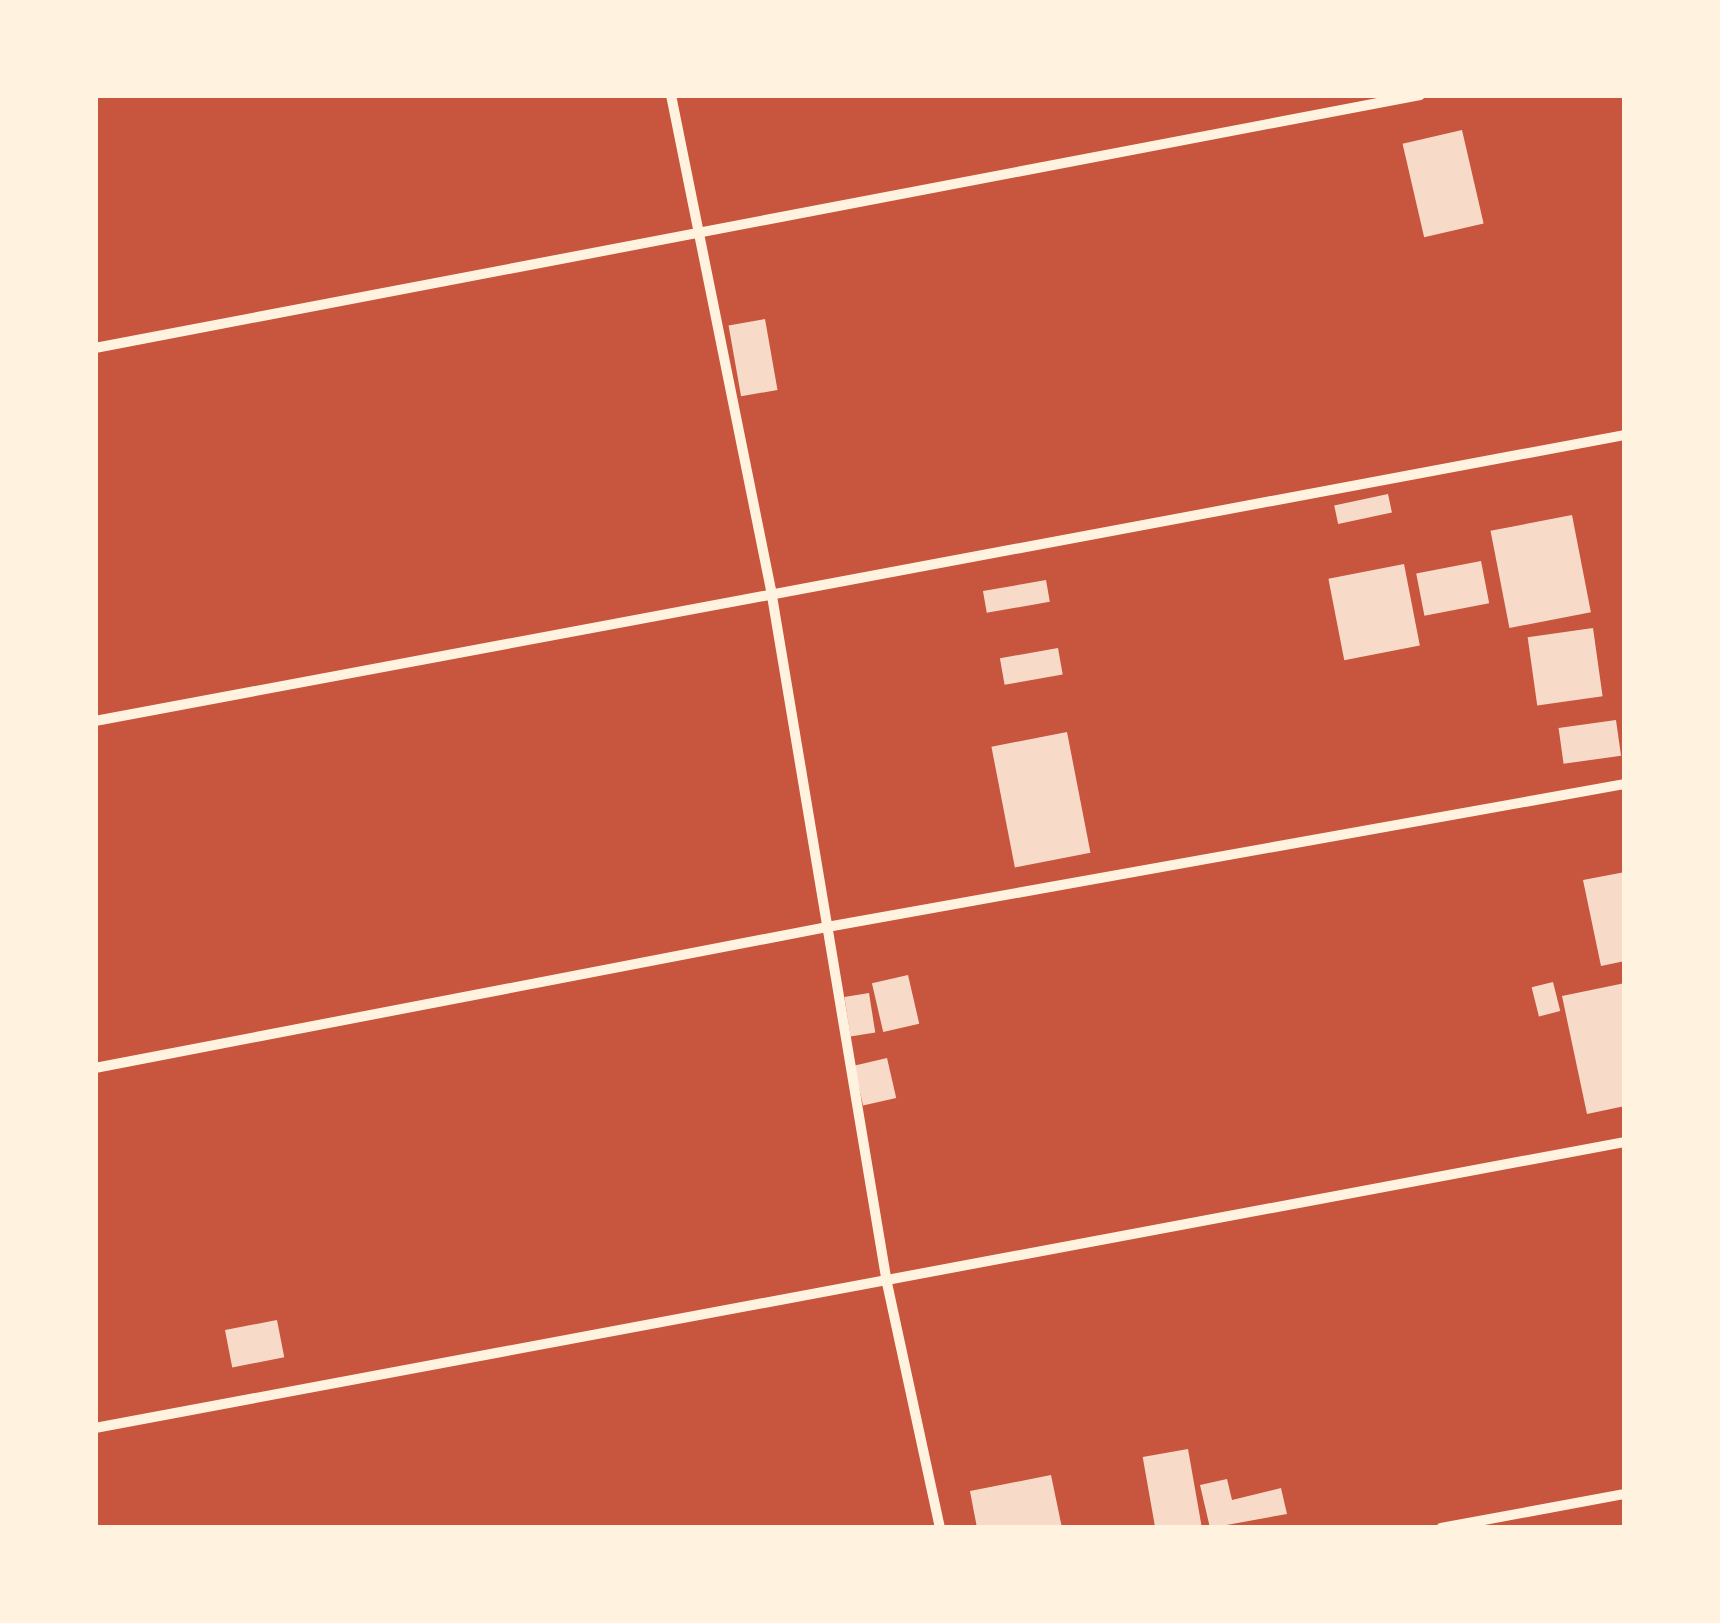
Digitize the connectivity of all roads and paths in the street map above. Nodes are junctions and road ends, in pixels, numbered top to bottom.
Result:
1 (671, 95) edge
2 (1420, 95) edge
3 (697, 236) junction
4 (95, 348) edge
5 (1625, 435) edge
6 (772, 590) junction
7 (95, 721) edge
8 (1625, 784) edge
9 (827, 927) junction
10 (95, 1068) edge
11 (1625, 1142) edge
12 (887, 1284) junction
13 (95, 1428) edge
14 (1625, 1494) edge
15 (940, 1528) edge
16 (1441, 1528) edge

1 - 3 street
2 - 3 street
3 - 4 street
3 - 6 street
5 - 6 street
6 - 7 street
6 - 9 street
8 - 9 street
9 - 10 street
9 - 12 street
11 - 12 street
12 - 13 street
12 - 15 street
14 - 16 street

